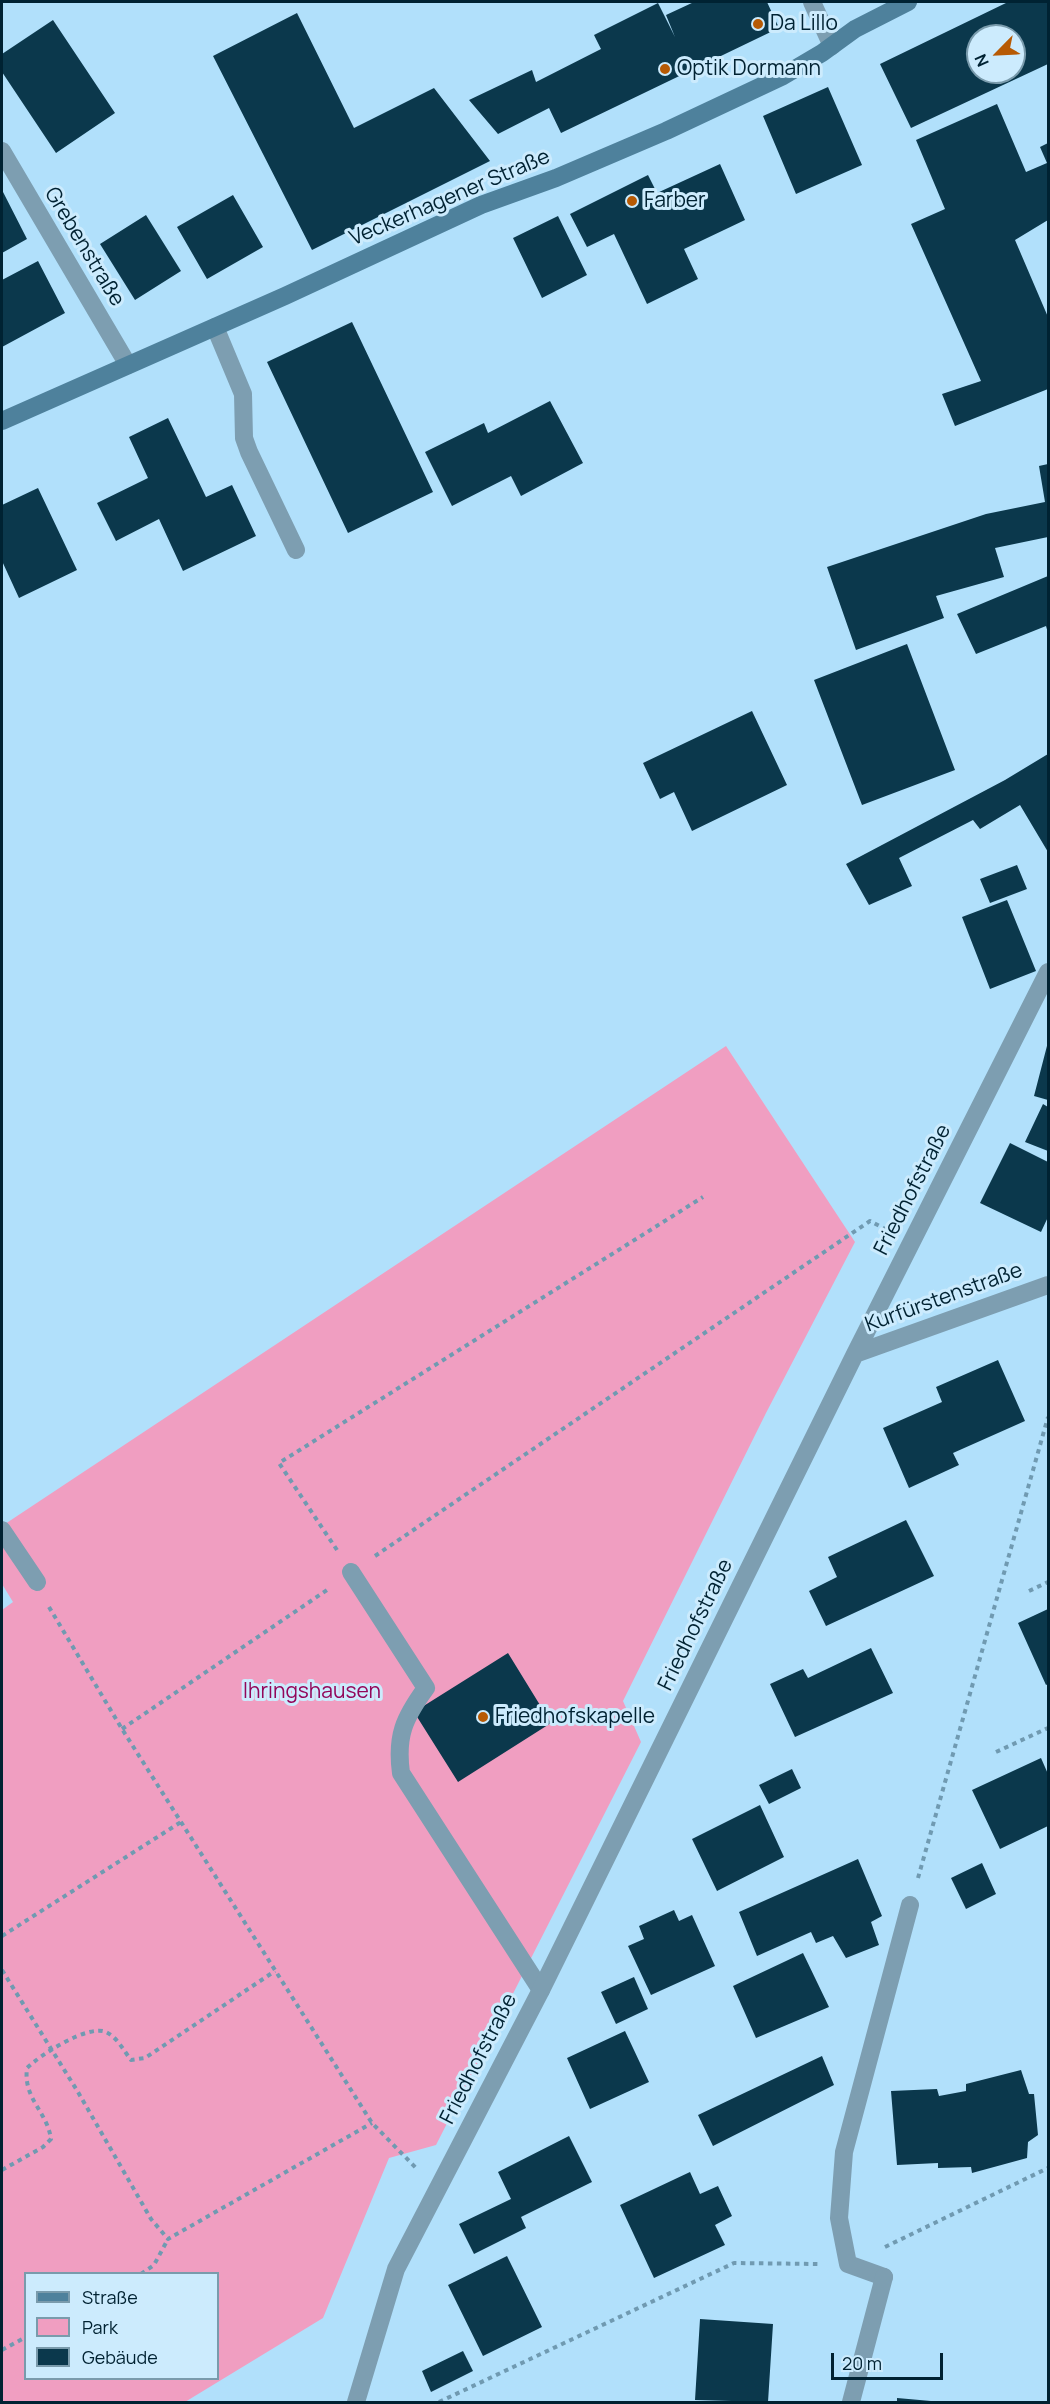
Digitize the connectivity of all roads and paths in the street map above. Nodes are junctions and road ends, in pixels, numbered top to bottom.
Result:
1 (812, 2) edge
2 (908, 2) edge
3 (832, 46) junction
4 (2, 151) edge
5 (215, 327) junction
6 (128, 365) junction
7 (2, 422) edge
8 (296, 550) dead end
9 (1048, 972) edge
10 (703, 1197) dead end
11 (911, 1243) junction
12 (1048, 1285) edge
13 (855, 1354) junction
14 (1048, 1417) edge
15 (2, 1530) edge
16 (351, 1572) junction
17 (37, 1582) joint
18 (1048, 1582) edge
19 (1029, 1591) dead end
20 (1048, 1728) edge
21 (122, 1729) junction
22 (996, 1752) dead end
23 (181, 1822) junction
24 (910, 1905) joint
25 (2, 1936) edge
26 (2, 1970) edge
27 (275, 1971) junction
28 (541, 1990) junction
29 (51, 2049) junction
30 (372, 2123) junction
31 (1048, 2168) edge
32 (2, 2170) edge
33 (438, 2188) junction
34 (168, 2239) junction
35 (848, 2265) junction
36 (144, 2272) edge
37 (24, 2338) edge
38 (2, 2350) edge
39 (356, 2403) edge
40 (439, 2403) edge
41 (851, 2403) edge

1 - 3 street
2 - 3 street, Veckerhagener Straße
3 - 5 street, Veckerhagener Straße
4 - 6 street, Grebenstraße
5 - 6 street, Veckerhagener Straße
5 - 8 street
6 - 7 street, Veckerhagener Straße
9 - 11 street, Friedhofstraße
10 - 16 path
11 - 13 street, Friedhofstraße
11 - 16 path
12 - 13 street, Kurfürstenstraße
13 - 28 street, Friedhofstraße
14 - 24 path
15 - 17 street
16 - 21 path
16 - 28 street
17 - 21 path
18 - 19 path
20 - 22 path
21 - 23 path
23 - 25 path
23 - 27 path
24 - 35 street
26 - 29 path
27 - 29 path
27 - 30 path
28 - 33 street, Friedhofstraße
29 - 32 path
29 - 34 path
30 - 33 path
30 - 34 path
31 - 35 path
33 - 39 street, Friedhofstraße
34 - 36 path
35 - 40 path
35 - 41 street
37 - 38 path

